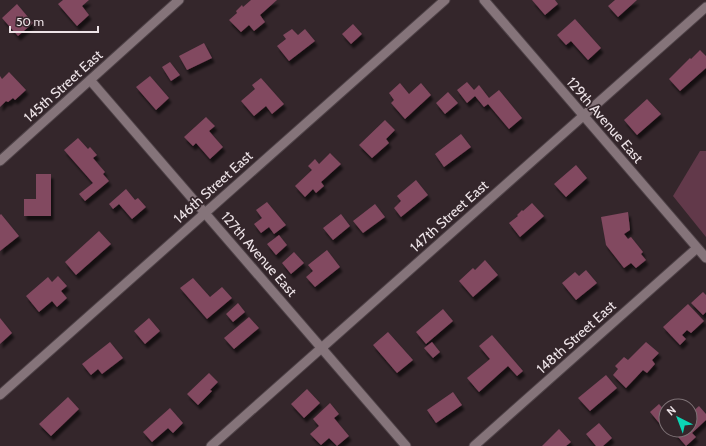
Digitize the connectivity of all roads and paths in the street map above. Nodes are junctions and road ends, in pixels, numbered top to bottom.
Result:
1 (179, 0) edge
2 (445, 0) edge
3 (484, 0) edge
4 (706, 7) edge
5 (90, 80) junction
6 (583, 116) junction
7 (0, 161) edge
8 (205, 213) junction
9 (697, 248) junction
10 (706, 258) edge
11 (322, 348) junction
12 (0, 395) edge
13 (211, 446) edge
14 (406, 446) edge
15 (474, 446) edge

1 - 5 street, 145th Street East
2 - 8 street, 146th Street East
3 - 6 street, 129th Avenue East
4 - 6 street, 147th Street East
5 - 7 street, 145th Street East
5 - 8 street, 127th Avenue East
6 - 9 street, 129th Avenue East
6 - 11 street, 147th Street East
8 - 11 street, 127th Avenue East
8 - 12 street, 146th Street East
9 - 10 street, 129th Avenue East
9 - 15 street, 148th Street East
11 - 13 street, 147th Street East
11 - 14 street, 127th Avenue East

